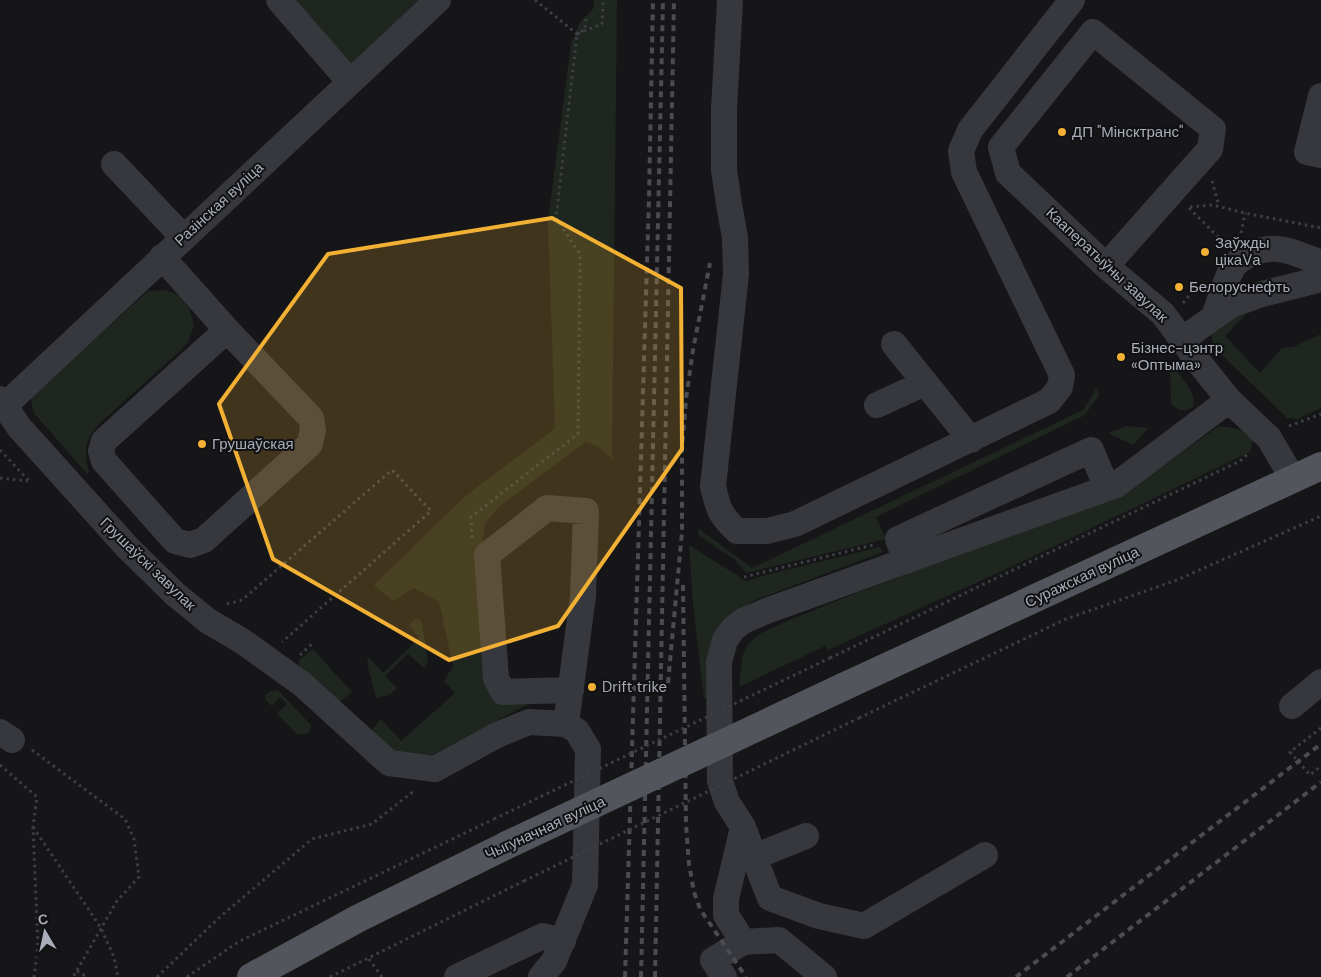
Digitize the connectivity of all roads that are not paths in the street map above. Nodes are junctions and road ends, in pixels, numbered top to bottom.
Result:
1 (279, 0) edge
2 (438, 0) edge
3 (730, 0) edge
4 (1072, 0) edge
5 (350, 82) junction
6 (1321, 96) edge
7 (1321, 155) edge
8 (114, 164) dead end
9 (183, 237) junction
10 (162, 256) junction
11 (1321, 263) edge
12 (1106, 266) junction
13 (1321, 279) edge
14 (1200, 327) junction
15 (227, 330) junction
16 (894, 344) dead end
17 (925, 383) junction
18 (1229, 400) junction
19 (2, 404) edge
20 (877, 405) dead end
21 (971, 440) junction
22 (1321, 466) edge
23 (1292, 479) junction
24 (1107, 488) junction
25 (902, 550) junction
26 (1321, 682) edge
27 (843, 687) joint
28 (571, 690) junction
29 (1292, 706) dead end
30 (566, 724) junction
31 (743, 827) junction
32 (806, 836) dead end
33 (985, 855) dead end
34 (754, 857) junction
35 (743, 942) junction
36 (553, 960) edge
37 (251, 977) edge
38 (457, 977) edge
39 (724, 977) edge
40 (824, 977) edge

1 - 5 street
2 - 5 street, Разінская вуліца
3 - 21 street
4 - 21 street
5 - 9 street, Разінская вуліца
6 - 7 street
8 - 9 street
9 - 10 street, Разінская вуліца
10 - 15 street
10 - 19 street, Разінская вуліца
11 - 14 street
12 - 12 street, Кааператыўны завулак
12 - 14 street, Кааператыўны завулак
13 - 14 street
14 - 18 street, Кааператыўны завулак
15 - 15 street
16 - 17 street
17 - 20 street
17 - 21 street
18 - 23 street, Кааператыўны завулак
18 - 24 street
19 - 30 street, Грушаўскі завулак
22 - 23 main road, Суражская вуліца
23 - 27 main road, Суражская вуліца
24 - 25 street
24 - 25 street
25 - 31 street
26 - 29 street
27 - 37 main road, Чыгуначная вуліца, bridge
28 - 28 street
28 - 30 street
30 - 36 street
31 - 34 street
31 - 35 street
32 - 34 street
33 - 34 street
35 - 39 street
35 - 40 street
36 - 38 street

